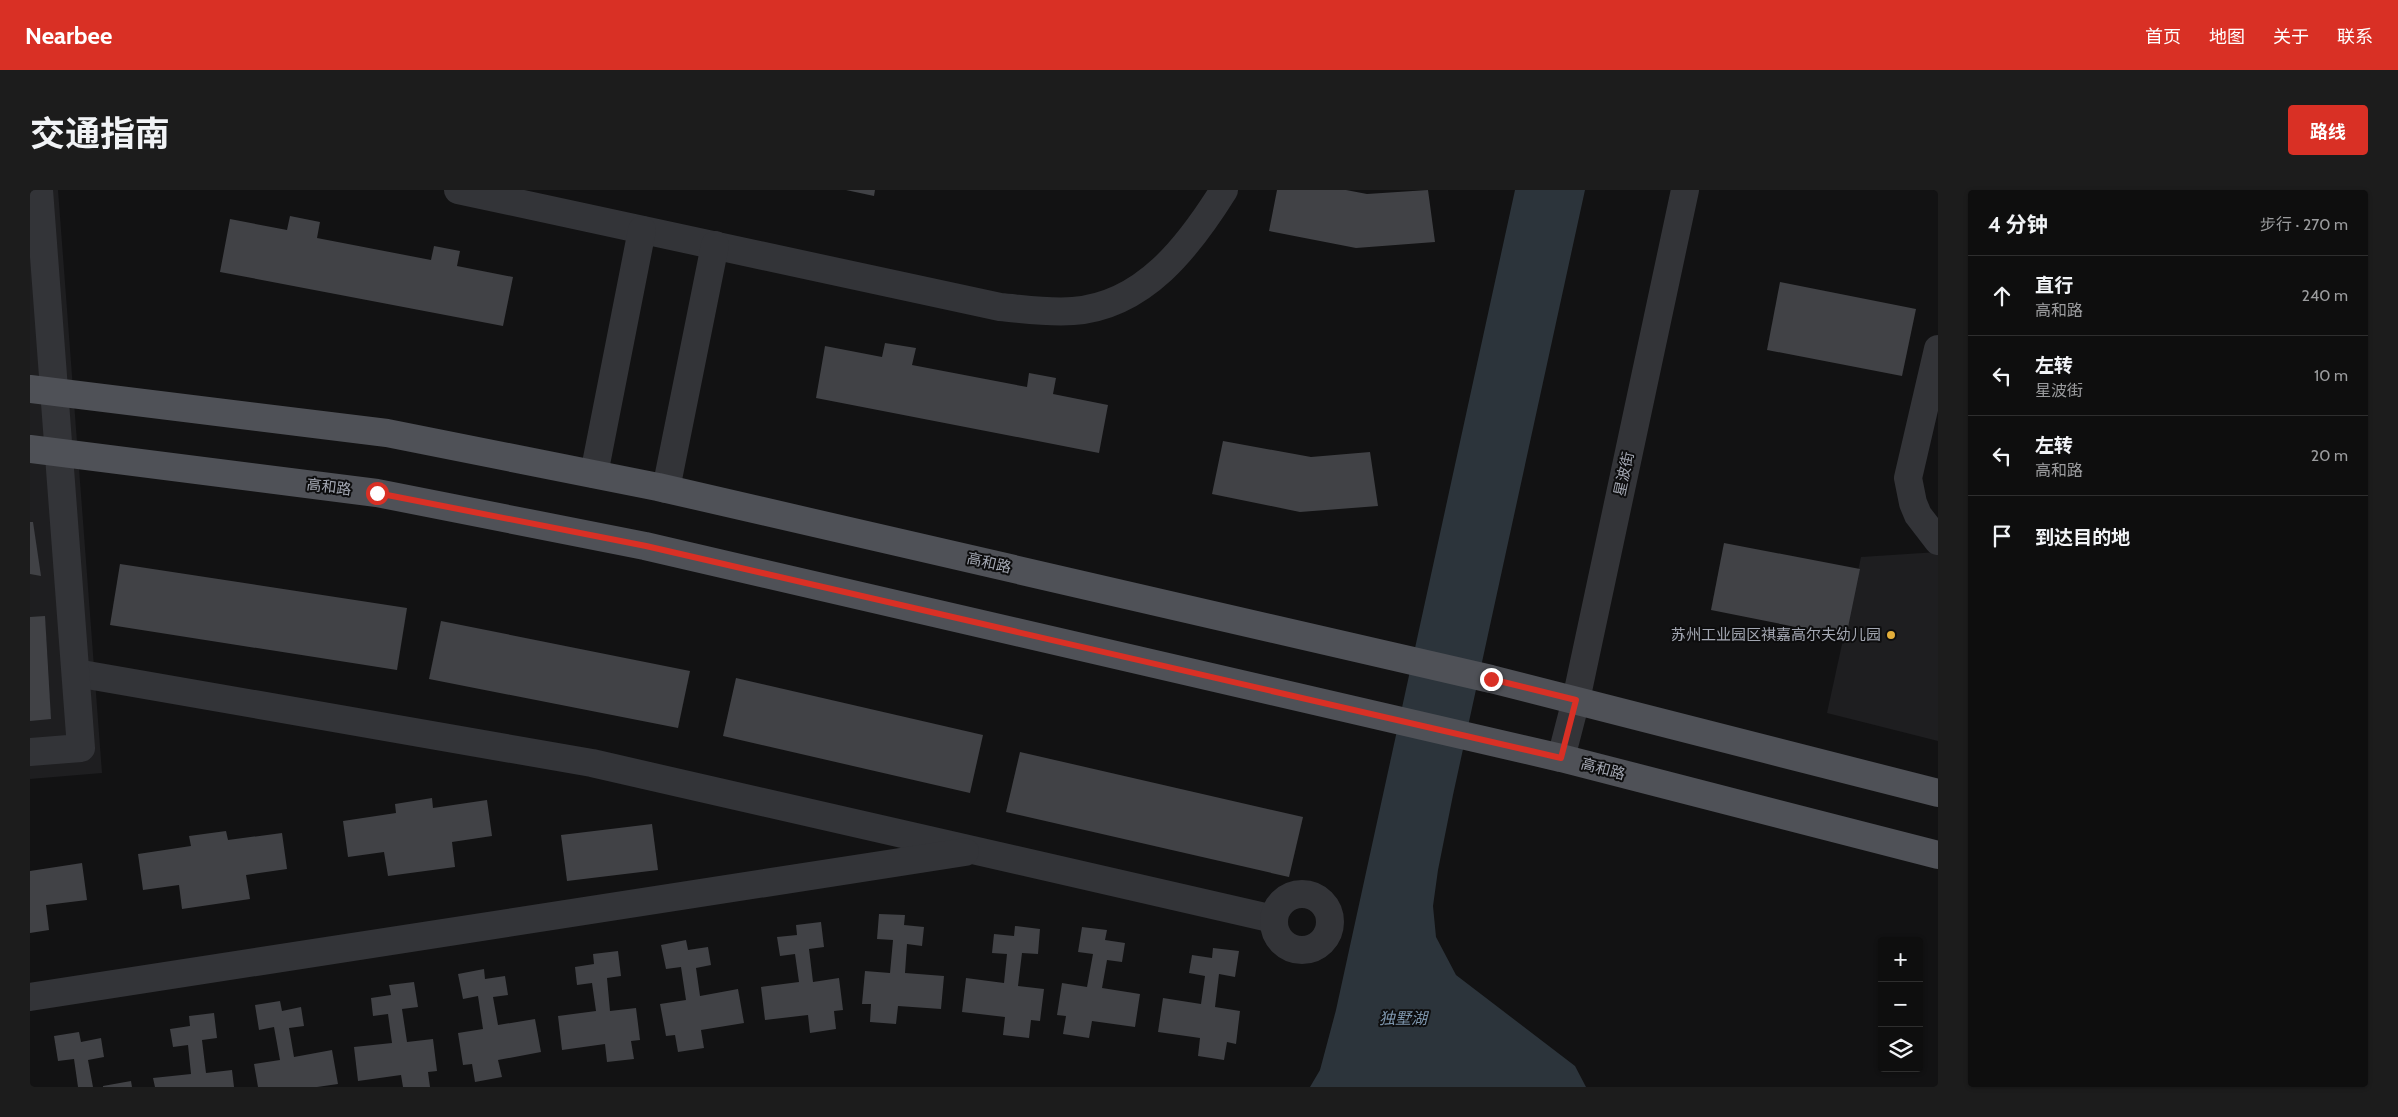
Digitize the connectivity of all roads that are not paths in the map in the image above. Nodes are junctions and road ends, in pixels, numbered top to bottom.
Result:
1 (39, 190) edge
2 (458, 190) edge
3 (1224, 190) edge
4 (1685, 190) edge
5 (642, 230) junction
6 (715, 245) junction
7 (1938, 349) edge
8 (42, 390) edge
9 (30, 449) edge
10 (59, 452) junction
11 (594, 474) junction
12 (666, 489) junction
13 (1938, 541) edge
14 (76, 673) junction
15 (1576, 700) junction
16 (30, 752) edge
17 (1561, 758) junction
18 (1938, 793) edge
19 (978, 850) junction
20 (1938, 855) edge
21 (1274, 919) dead end
22 (30, 998) edge

1 - 8 street
2 - 5 street
3 - 6 street
4 - 15 street, 星波街
5 - 6 street
5 - 11 street
6 - 12 street
7 - 13 street
8 - 10 street
8 - 11 main road, 高和路
9 - 10 main road, 高和路
10 - 14 street
10 - 17 main road, 高和路
11 - 12 main road, 高和路
12 - 15 main road, 高和路
14 - 16 street
14 - 19 street
15 - 17 street, 星波街
15 - 18 main road, 高和路
17 - 20 main road, 高和路
19 - 21 street
19 - 22 street

